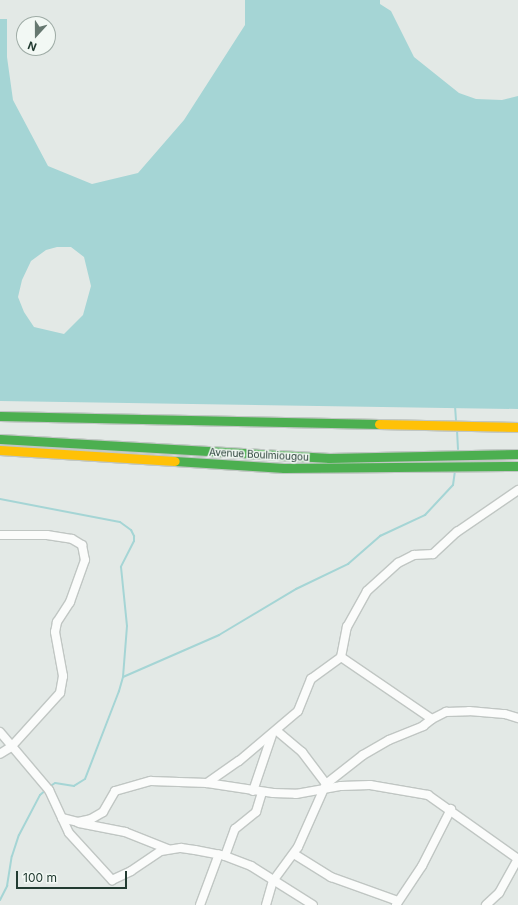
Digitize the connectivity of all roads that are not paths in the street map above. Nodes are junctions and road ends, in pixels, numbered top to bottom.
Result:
1 (0, 416) edge
2 (518, 427) edge
3 (0, 439) edge
4 (0, 450) edge
5 (518, 454) edge
6 (518, 466) edge
7 (518, 490) edge
8 (0, 535) edge
9 (340, 657) junction
10 (518, 718) edge
11 (432, 719) junction
12 (0, 732) edge
13 (274, 733) junction
14 (6, 744) edge
15 (0, 754) edge
16 (207, 783) junction
17 (326, 784) junction
18 (253, 791) junction
19 (321, 791) junction
20 (262, 792) junction
21 (450, 809) junction
22 (62, 818) junction
23 (78, 822) junction
24 (168, 849) junction
25 (294, 854) junction
26 (222, 855) junction
27 (518, 859) edge
28 (273, 881) junction
29 (397, 903) edge
30 (200, 905) edge
31 (266, 905) edge
32 (314, 905) edge
33 (486, 905) edge

1 - 2 main road
3 - 5 main road, Avenue Boulmiougou
4 - 6 main road, Avenue Boulmiougou
7 - 9 street
8 - 14 street
9 - 11 street
9 - 13 street
10 - 11 street
11 - 17 street
12 - 14 street
13 - 16 street
13 - 17 street
13 - 18 street
14 - 15 street
14 - 22 street
16 - 18 street
16 - 23 street
17 - 19 street
18 - 20 street
19 - 20 street
19 - 21 street
19 - 25 street
20 - 26 street
21 - 27 street
21 - 29 street
22 - 23 street
22 - 24 street
23 - 24 street
24 - 26 street
25 - 28 street
25 - 29 street
26 - 28 street
26 - 30 street
27 - 33 street
28 - 31 street
28 - 32 street

